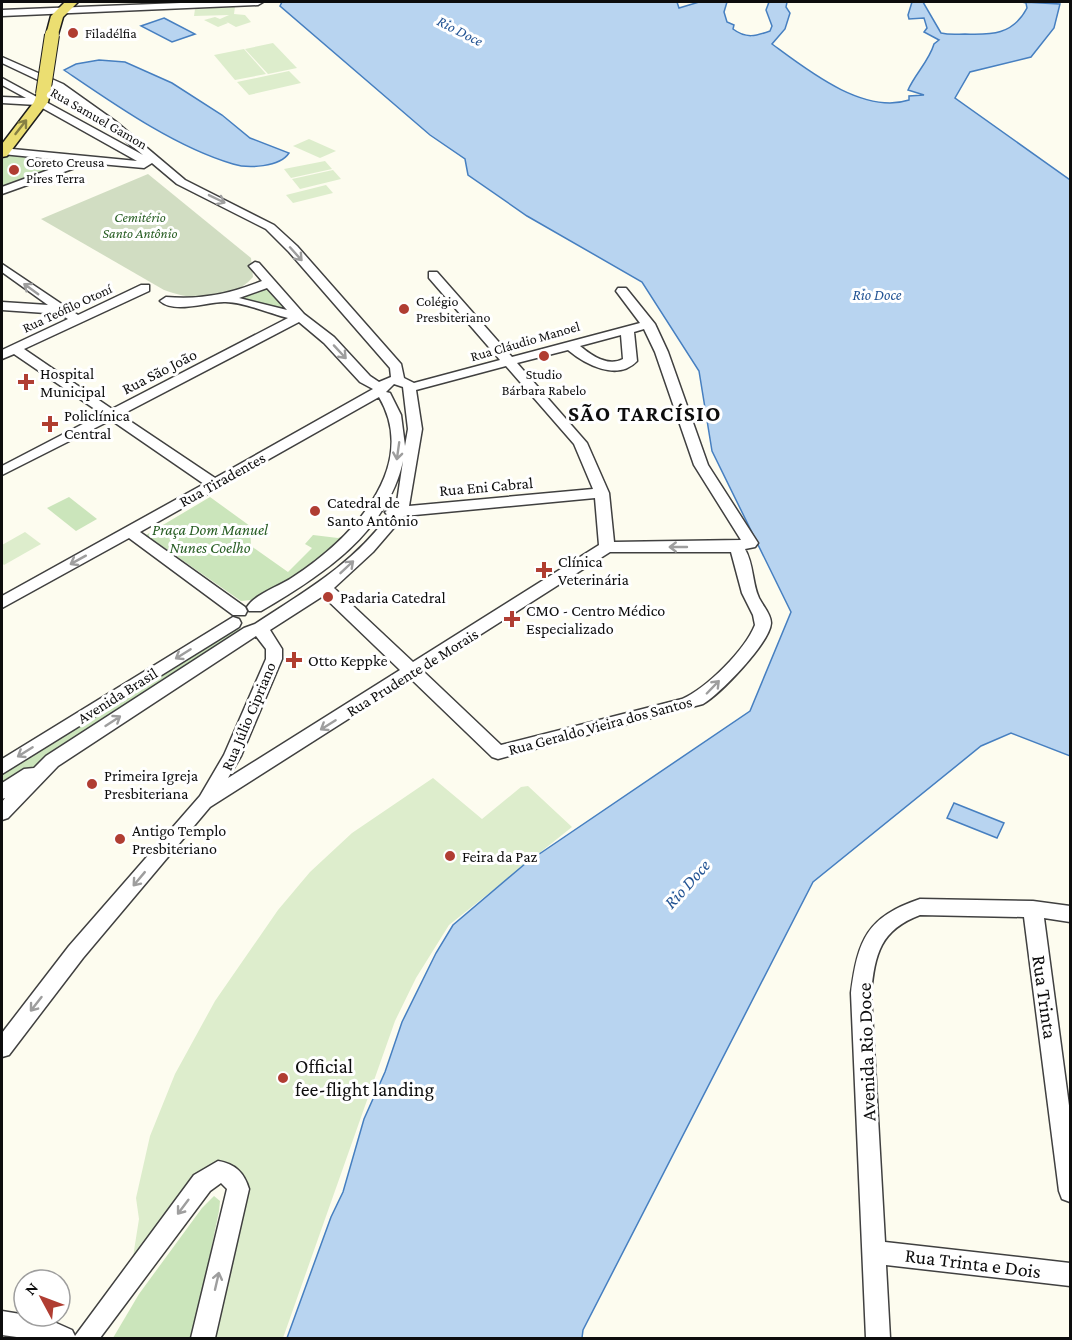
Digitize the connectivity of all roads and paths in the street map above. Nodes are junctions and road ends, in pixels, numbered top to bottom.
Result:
1 (72, 2) edge
2 (257, 2) edge
3 (61, 11) junction
4 (2, 14) edge
5 (2, 60) edge
6 (2, 81) edge
7 (42, 98) junction
8 (2, 100) edge
9 (125, 150) junction
10 (2, 152) edge
11 (92, 158) junction
12 (153, 166) junction
13 (182, 182) junction
14 (2, 191) edge
15 (255, 266) dead end
16 (2, 267) edge
17 (434, 275) dead end
18 (268, 283) junction
19 (145, 288) dead end
20 (622, 291) dead end
21 (229, 299) junction
22 (166, 301) dead end
23 (2, 306) edge
24 (61, 310) junction
25 (300, 317) junction
26 (77, 320) junction
27 (649, 324) junction
28 (627, 329) junction
29 (569, 344) junction
30 (15, 348) junction
31 (2, 355) edge
32 (509, 362) junction
33 (406, 386) junction
34 (381, 392) junction
35 (113, 413) junction
36 (2, 471) edge
37 (214, 484) junction
38 (602, 493) junction
39 (400, 512) junction
40 (374, 514) junction
41 (129, 531) junction
42 (743, 544) junction
43 (607, 547) junction
44 (324, 588) junction
45 (2, 603) edge
46 (255, 607) junction
47 (236, 617) junction
48 (259, 628) junction
49 (413, 671) junction
50 (49, 737) junction
51 (58, 757) junction
52 (2, 767) edge
53 (2, 792) edge
54 (204, 802) junction
55 (2, 813) edge
56 (1033, 909) junction
57 (1071, 914) edge
58 (2, 1048) edge
59 (1071, 1191) edge
60 (875, 1252) junction
61 (1071, 1275) edge
62 (2, 1323) edge
63 (91, 1332) edge
64 (64, 1338) edge
65 (76, 1338) edge
66 (204, 1338) edge
67 (878, 1338) edge

1 - 3 main road
2 - 3 street
3 - 4 street
3 - 7 main road, bridge
5 - 13 street
6 - 7 street, Rua Samuel Gamon
7 - 8 street
7 - 9 street, Rua Samuel Gamon
10 -> 7 main road
9 - 11 street
9 - 12 street, Rua Samuel Gamon
10 - 11 street
11 - 12 street
11 - 14 street
12 - 13 street, Rua Samuel Gamon
13 -> 33 street
15 - 18 street
24 -> 16 street
17 - 32 street
18 - 21 street
18 - 25 street
19 - 26 street, Rua Teófilo Otoní
20 - 27 street
21 - 22 street
21 - 25 street
23 - 24 street
24 - 26 street
25 -> 34 street
25 - 35 street, Rua São João
26 - 30 street, Rua Teófilo Otoní
27 - 28 street, Rua Cláudio Manoel
27 - 42 street
28 - 29 street, Rua Cláudio Manoel
28 - 29 street
29 - 32 street, Rua Cláudio Manoel
30 - 31 street, Rua Teófilo Otoní
30 - 35 street
32 - 33 street, Rua Cláudio Manoel
32 - 38 street
33 - 34 street, Rua Cláudio Manoel
33 - 39 street
34 - 37 street, Rua Tiradentes
34 -> 40 street, Avenida Brasil
35 - 36 street, Rua São João
35 - 37 street
37 - 41 street, Rua Tiradentes
38 - 39 street, Rua Eni Cabral
38 - 43 street
39 - 40 street, Rua Eni Cabral
44 -> 39 street
40 - 46 street, Avenida Brasil
41 -> 45 street, Rua Tiradentes
41 - 47 street
42 -> 43 street
49 -> 42 street, Rua Geraldo Vieira dos Santos
43 - 49 street, Rua Prudente de Morais
44 - 48 street
44 - 49 street
46 - 47 street, Avenida Brasil
46 - 48 street
47 - 48 street
47 -> 50 street, Avenida Brasil
51 -> 48 street
48 - 54 street, Rua Júlio Cipriano
49 -> 54 street, Rua Prudente de Morais
50 - 51 street
50 -> 52 street, Avenida Brasil
51 - 53 street
51 - 55 street
54 -> 58 street, Rua Prudente de Morais
56 - 57 street, Avenida Rio Doce
56 - 59 street, Rua Trinta
56 - 60 street, Avenida Rio Doce
60 - 61 street, Rua Trinta e Dois
60 - 67 street, Avenida Rio Doce
62 - 64 street
63 - 65 street
66 -> 63 street

